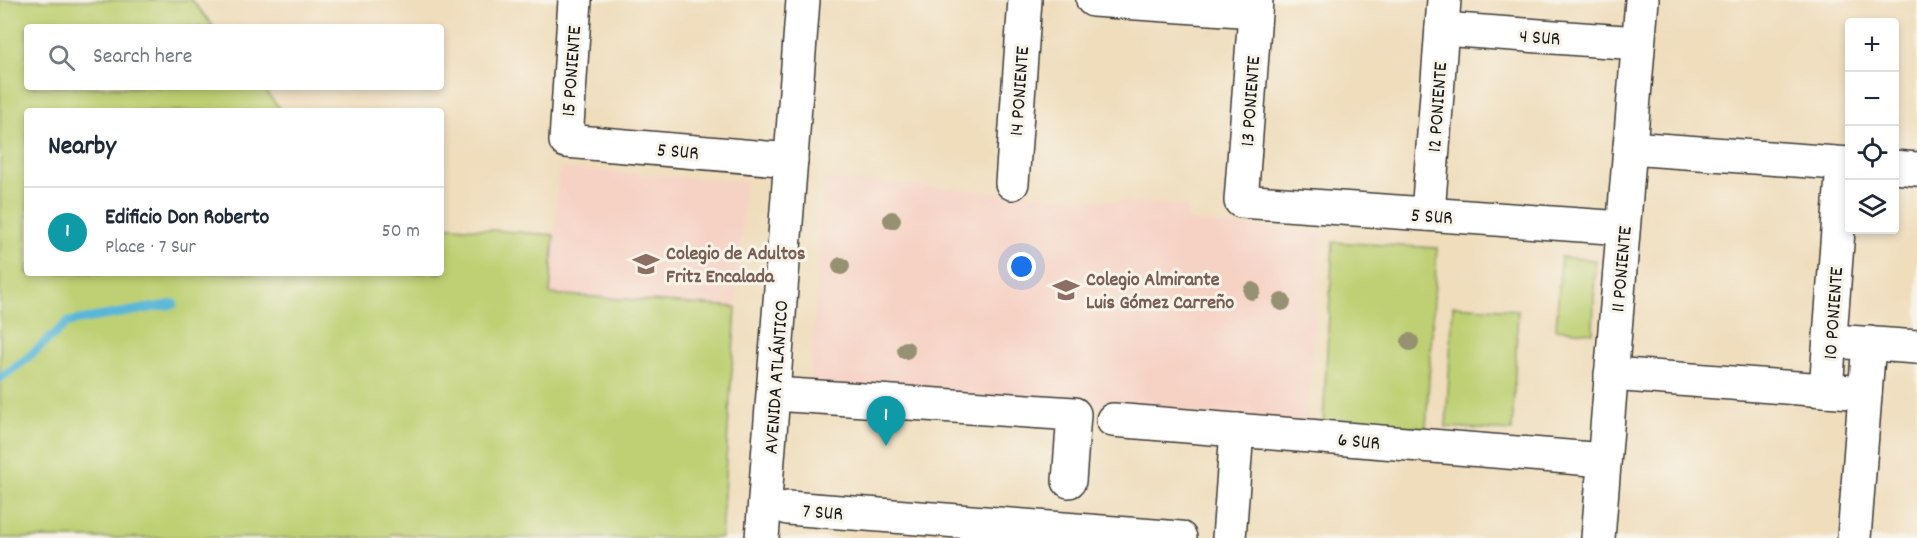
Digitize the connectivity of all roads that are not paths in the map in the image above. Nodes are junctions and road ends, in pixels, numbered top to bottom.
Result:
1 (575, 0) edge
2 (803, 0) edge
3 (1025, 0) edge
4 (1093, 0) edge
5 (1642, 0) edge
6 (1256, 6) edge
7 (1443, 14) edge
8 (1638, 43) junction
9 (566, 141) joint
10 (1630, 148) junction
11 (791, 160) junction
12 (1845, 164) edge
13 (1899, 167) edge
14 (1917, 169) edge
15 (1845, 174) edge
16 (1012, 183) dead end
17 (1241, 201) joint
18 (1428, 214) junction
19 (1623, 228) junction
20 (1829, 340) junction
21 (1869, 344) junction
22 (1917, 347) edge
23 (1611, 374) junction
24 (1826, 390) junction
25 (1865, 393) junction
26 (774, 394) junction
27 (1113, 420) dead end
28 (1237, 430) junction
29 (1604, 460) junction
30 (1069, 481) dead end
31 (788, 508) dead end
32 (981, 530) edge
33 (762, 538) edge
34 (1171, 538) edge
35 (1180, 538) edge
36 (1229, 538) edge
37 (1598, 538) edge
38 (1854, 538) edge

1 - 9 street, 15 PONIENTE
2 - 11 street, AVENIDA ATLÁNTICO
3 - 16 street, 14 PONIENTE
4 - 6 street
5 - 8 street, 11 PONIENTE
6 - 17 street, 13 PONIENTE
7 - 8 street, 4 SUR
7 - 18 street, 12 PONIENTE
8 - 10 street, 11 PONIENTE
9 - 11 street, 5 SUR
10 - 12 street
10 - 19 street, 11 PONIENTE
11 - 26 street, AVENIDA ATLÁNTICO
13 - 14 street
15 - 20 street, 10 PONIENTE
17 - 18 street, 5 SUR
18 - 19 street, 5 SUR
19 - 23 street, 11 PONIENTE
20 - 21 street
20 - 24 street, 10 PONIENTE
21 - 22 street
21 - 25 street, 10 PONIENTE
23 - 24 street
23 - 29 street, 11 PONIENTE
24 - 25 street
25 - 38 street, 10 PONIENTE
26 - 30 street
26 - 33 street, AVENIDA ATLÁNTICO
27 - 28 street, 6 SUR
28 - 29 street, 6 SUR
28 - 36 street
29 - 37 street, 11 PONIENTE
31 - 32 street, 7 SUR
32 - 34 street, 7 SUR
34 - 35 street, 7 SUR

